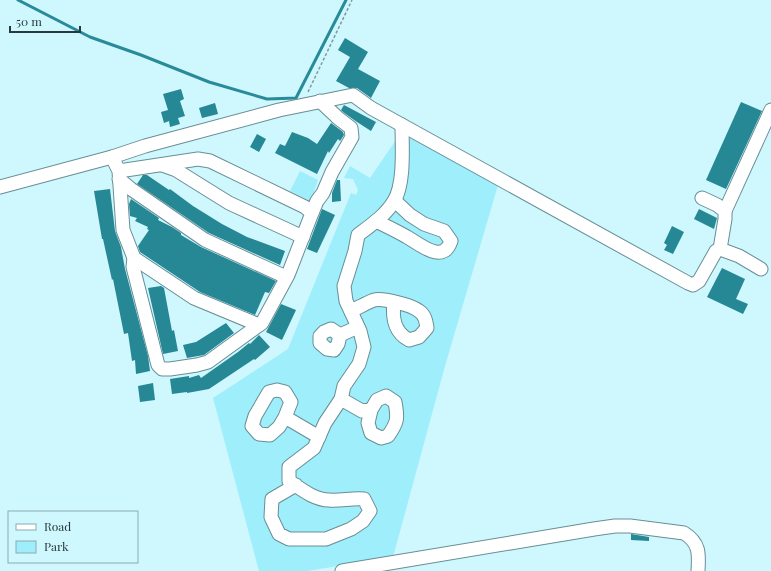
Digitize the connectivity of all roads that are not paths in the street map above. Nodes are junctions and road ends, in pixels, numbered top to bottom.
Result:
1 (320, 101) junction
2 (771, 110) edge
3 (402, 125) junction
4 (112, 157) junction
5 (162, 165) junction
6 (119, 175) junction
7 (0, 187) edge
8 (702, 198) dead end
9 (395, 201) junction
10 (725, 211) junction
11 (312, 213) junction
12 (376, 221) junction
13 (303, 237) junction
14 (720, 248) junction
15 (134, 258) junction
16 (760, 269) dead end
17 (286, 277) junction
18 (394, 302) dead end
19 (351, 311) junction
20 (259, 325) junction
21 (358, 327) junction
22 (340, 335) dead end
23 (341, 399) junction
24 (371, 410) dead end
25 (285, 417) dead end
26 (319, 437) junction
27 (296, 485) junction
28 (342, 571) edge
29 (698, 571) edge

1 - 3 lane
1 - 4 lane
1 - 11 lane
2 - 10 lane
3 - 9 lane
3 - 14 lane
4 - 6 lane
4 - 7 lane
5 - 6 lane
5 - 11 lane
5 - 13 lane
6 - 15 lane
6 - 17 lane
8 - 10 lane
9 - 12 lane
9 - 12 lane
10 - 14 lane
11 - 13 lane
12 - 19 lane
13 - 17 lane
14 - 16 lane
15 - 20 lane
15 - 20 lane
17 - 20 lane
18 - 19 lane
19 - 21 lane
21 - 22 lane
21 - 23 lane
23 - 24 lane
23 - 26 lane
25 - 26 lane
26 - 27 lane
27 - 27 lane
28 - 29 lane

